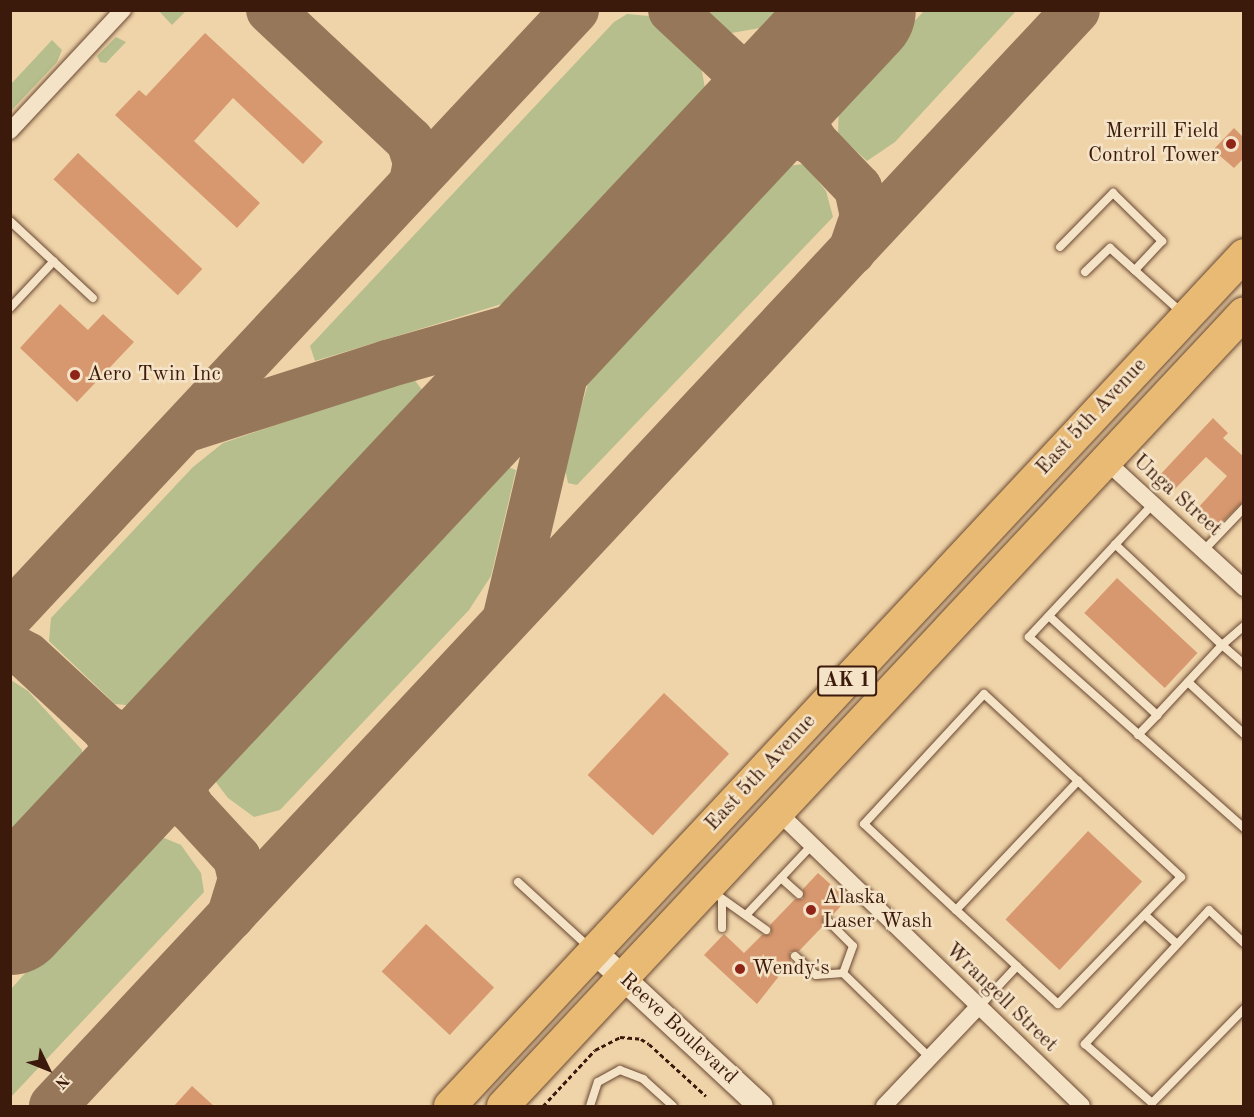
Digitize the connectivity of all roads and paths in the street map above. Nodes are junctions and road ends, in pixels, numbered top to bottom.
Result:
1 (123, 10) edge
2 (10, 131) edge
3 (11, 223) edge
4 (1060, 247) dead end
5 (1244, 255) edge
6 (54, 261) junction
7 (1135, 270) junction
8 (1085, 272) dead end
9 (93, 298) dead end
10 (10, 308) edge
11 (1186, 317) junction
12 (1242, 318) edge
13 (1106, 461) junction
14 (1153, 504) junction
15 (1244, 508) edge
16 (1115, 544) junction
17 (1204, 550) junction
18 (1244, 588) edge
19 (1049, 616) junction
20 (1244, 626) edge
21 (1222, 645) junction
22 (1244, 664) edge
23 (1188, 682) junction
24 (1157, 715) junction
25 (1244, 734) edge
26 (1138, 735) junction
27 (1078, 781) junction
28 (779, 813) junction
29 (1244, 828) edge
30 (813, 844) junction
31 (782, 878) junction
32 (518, 882) dead end
33 (799, 894) dead end
34 (715, 895) junction
35 (956, 910) junction
36 (748, 913) junction
37 (1145, 915) junction
38 (828, 921) dead end
39 (723, 928) dead end
40 (766, 930) dead end
41 (1176, 943) junction
42 (1244, 943) edge
43 (595, 952) junction
44 (795, 956) dead end
45 (1017, 966) junction
46 (843, 973) junction
47 (623, 978) junction
48 (978, 1007) junction
49 (1244, 1009) edge
50 (930, 1058) junction
51 (450, 1107) edge
52 (503, 1107) edge
53 (590, 1107) edge
54 (673, 1107) edge
55 (761, 1107) edge
56 (884, 1107) edge
57 (1082, 1107) edge

1 - 2 street
3 - 6 lane
4 - 7 lane
5 - 11 highway, East 5th Avenue / AK 1
6 - 9 lane
6 - 10 lane
7 - 8 lane
7 - 11 lane
11 - 43 highway, East 5th Avenue / AK 1
12 - 13 highway, East 5th Avenue / AK 1
13 - 14 street, Unga Street
13 - 28 highway, East 5th Avenue / AK 1
14 - 16 lane
14 - 17 street, Unga Street
15 - 17 lane
16 - 19 lane
16 - 21 lane
17 - 18 street, Unga Street
19 - 24 lane
19 - 26 lane
20 - 21 lane
21 - 22 lane
21 - 23 lane
23 - 24 lane
23 - 25 lane
24 - 26 lane
26 - 29 lane
27 - 35 lane
27 - 35 lane
27 - 37 lane
28 - 30 street, Wrangell Street
28 - 34 highway, East 5th Avenue / AK 1
30 - 31 lane
30 - 48 street, Wrangell Street
31 - 33 lane
31 - 36 lane
32 - 43 lane
34 - 36 lane
34 - 39 lane
34 - 47 highway, East 5th Avenue / AK 1
35 - 45 lane
36 - 40 lane
37 - 41 lane
37 - 45 lane
38 - 46 lane
41 - 42 lane
41 - 49 lane
43 - 47 street, Reeve Boulevard
43 - 51 highway, East 5th Avenue / AK 1
44 - 46 lane
45 - 48 lane
46 - 50 lane
47 - 52 highway, East 5th Avenue / AK 1
47 - 55 street, Reeve Boulevard
48 - 50 street
48 - 57 street, Wrangell Street
50 - 56 street
53 - 54 lane

